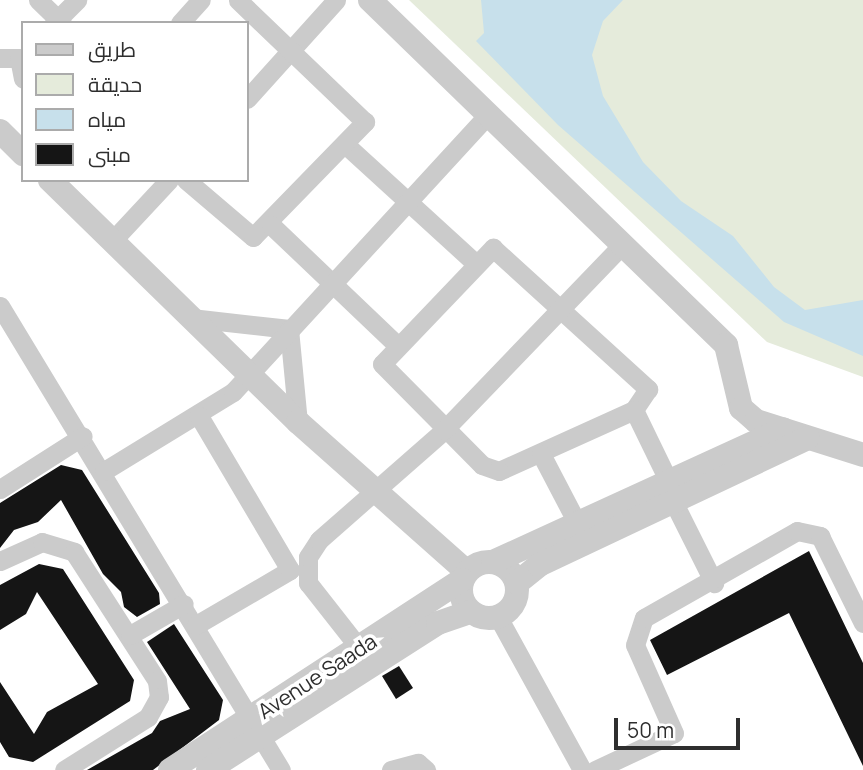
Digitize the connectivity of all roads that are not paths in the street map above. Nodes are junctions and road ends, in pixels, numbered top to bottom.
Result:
1 (38, 0) edge
2 (77, 0) edge
3 (201, 0) edge
4 (237, 0) edge
5 (336, 0) edge
6 (370, 0) edge
7 (58, 21) edge
8 (182, 21) edge
9 (293, 49) junction
10 (14, 57) edge
11 (21, 74) edge
12 (0, 76) edge
13 (248, 98) edge
14 (485, 118) junction
15 (0, 131) edge
16 (347, 146) junction
17 (21, 152) edge
18 (52, 182) edge
19 (167, 182) edge
20 (188, 182) edge
21 (411, 203) junction
22 (271, 225) junction
23 (113, 240) junction
24 (622, 245) junction
25 (474, 261) junction
26 (334, 281) junction
27 (0, 306) edge
28 (563, 307) junction
29 (191, 318) junction
30 (289, 329) junction
31 (396, 344) junction
32 (249, 373) junction
33 (634, 410) junction
34 (199, 416) junction
35 (298, 422) junction
36 (783, 429) junction
37 (444, 430) junction
38 (83, 436) junction
39 (808, 438) junction
40 (541, 454) junction
41 (863, 455) edge
42 (104, 471) junction
43 (0, 489) edge
44 (370, 489) junction
45 (671, 490) junction
46 (579, 533) junction
47 (0, 561) edge
48 (493, 562) junction
49 (298, 570) junction
50 (464, 576) junction
51 (516, 583) junction
52 (714, 583) junction
53 (184, 604) junction
54 (470, 611) junction
55 (498, 617) junction
56 (862, 620) edge
57 (197, 625) junction
58 (130, 635) junction
59 (360, 649) junction
60 (256, 727) junction
61 (64, 770) edge
62 (170, 770) edge
63 (208, 770) edge
64 (281, 770) edge
65 (391, 770) edge
66 (426, 770) edge
67 (582, 770) edge
68 (595, 770) edge

1 - 7 street
2 - 7 street
3 - 8 street
4 - 9 street
5 - 9 street
6 - 14 street
9 - 13 street
9 - 16 street
10 - 11 street
10 - 12 street
14 - 21 street
14 - 24 street
15 - 17 street
16 - 21 street
16 - 22 street
18 - 23 street
19 - 23 street
20 - 22 street
21 - 25 street
21 - 26 street
22 - 26 street
23 - 29 street
24 - 28 street
24 - 36 street
25 - 28 street
25 - 31 street
26 - 30 street
26 - 31 street
27 - 38 street
28 - 33 street
28 - 37 street
29 - 30 street
29 - 32 street
30 - 32 street
30 - 35 street
31 - 37 street
32 - 34 street
32 - 35 street
33 - 40 street
33 - 45 street
34 - 42 street
34 - 49 street
35 - 44 street
36 - 39 street
36 - 45 street
37 - 40 street
37 - 44 street
38 - 42 street
38 - 43 street
39 - 41 street
39 - 45 street
40 - 46 street
42 - 53 street
44 - 49 street
44 - 50 street
45 - 46 street
45 - 52 street
46 - 48 street
46 - 51 street
47 - 58 street
48 - 50 street
48 - 51 street
49 - 57 street
49 - 59 street
50 - 54 street
50 - 59 street, Avenue Saada
51 - 55 street
52 - 56 street
52 - 68 street
53 - 57 street
53 - 58 street
54 - 55 street
54 - 60 street, Avenue Saada
55 - 67 street
57 - 60 street
58 - 61 street
59 - 60 street, Avenue Saada
60 - 62 street, Avenue Saada
60 - 63 street, Avenue Saada
60 - 64 street
65 - 66 street

